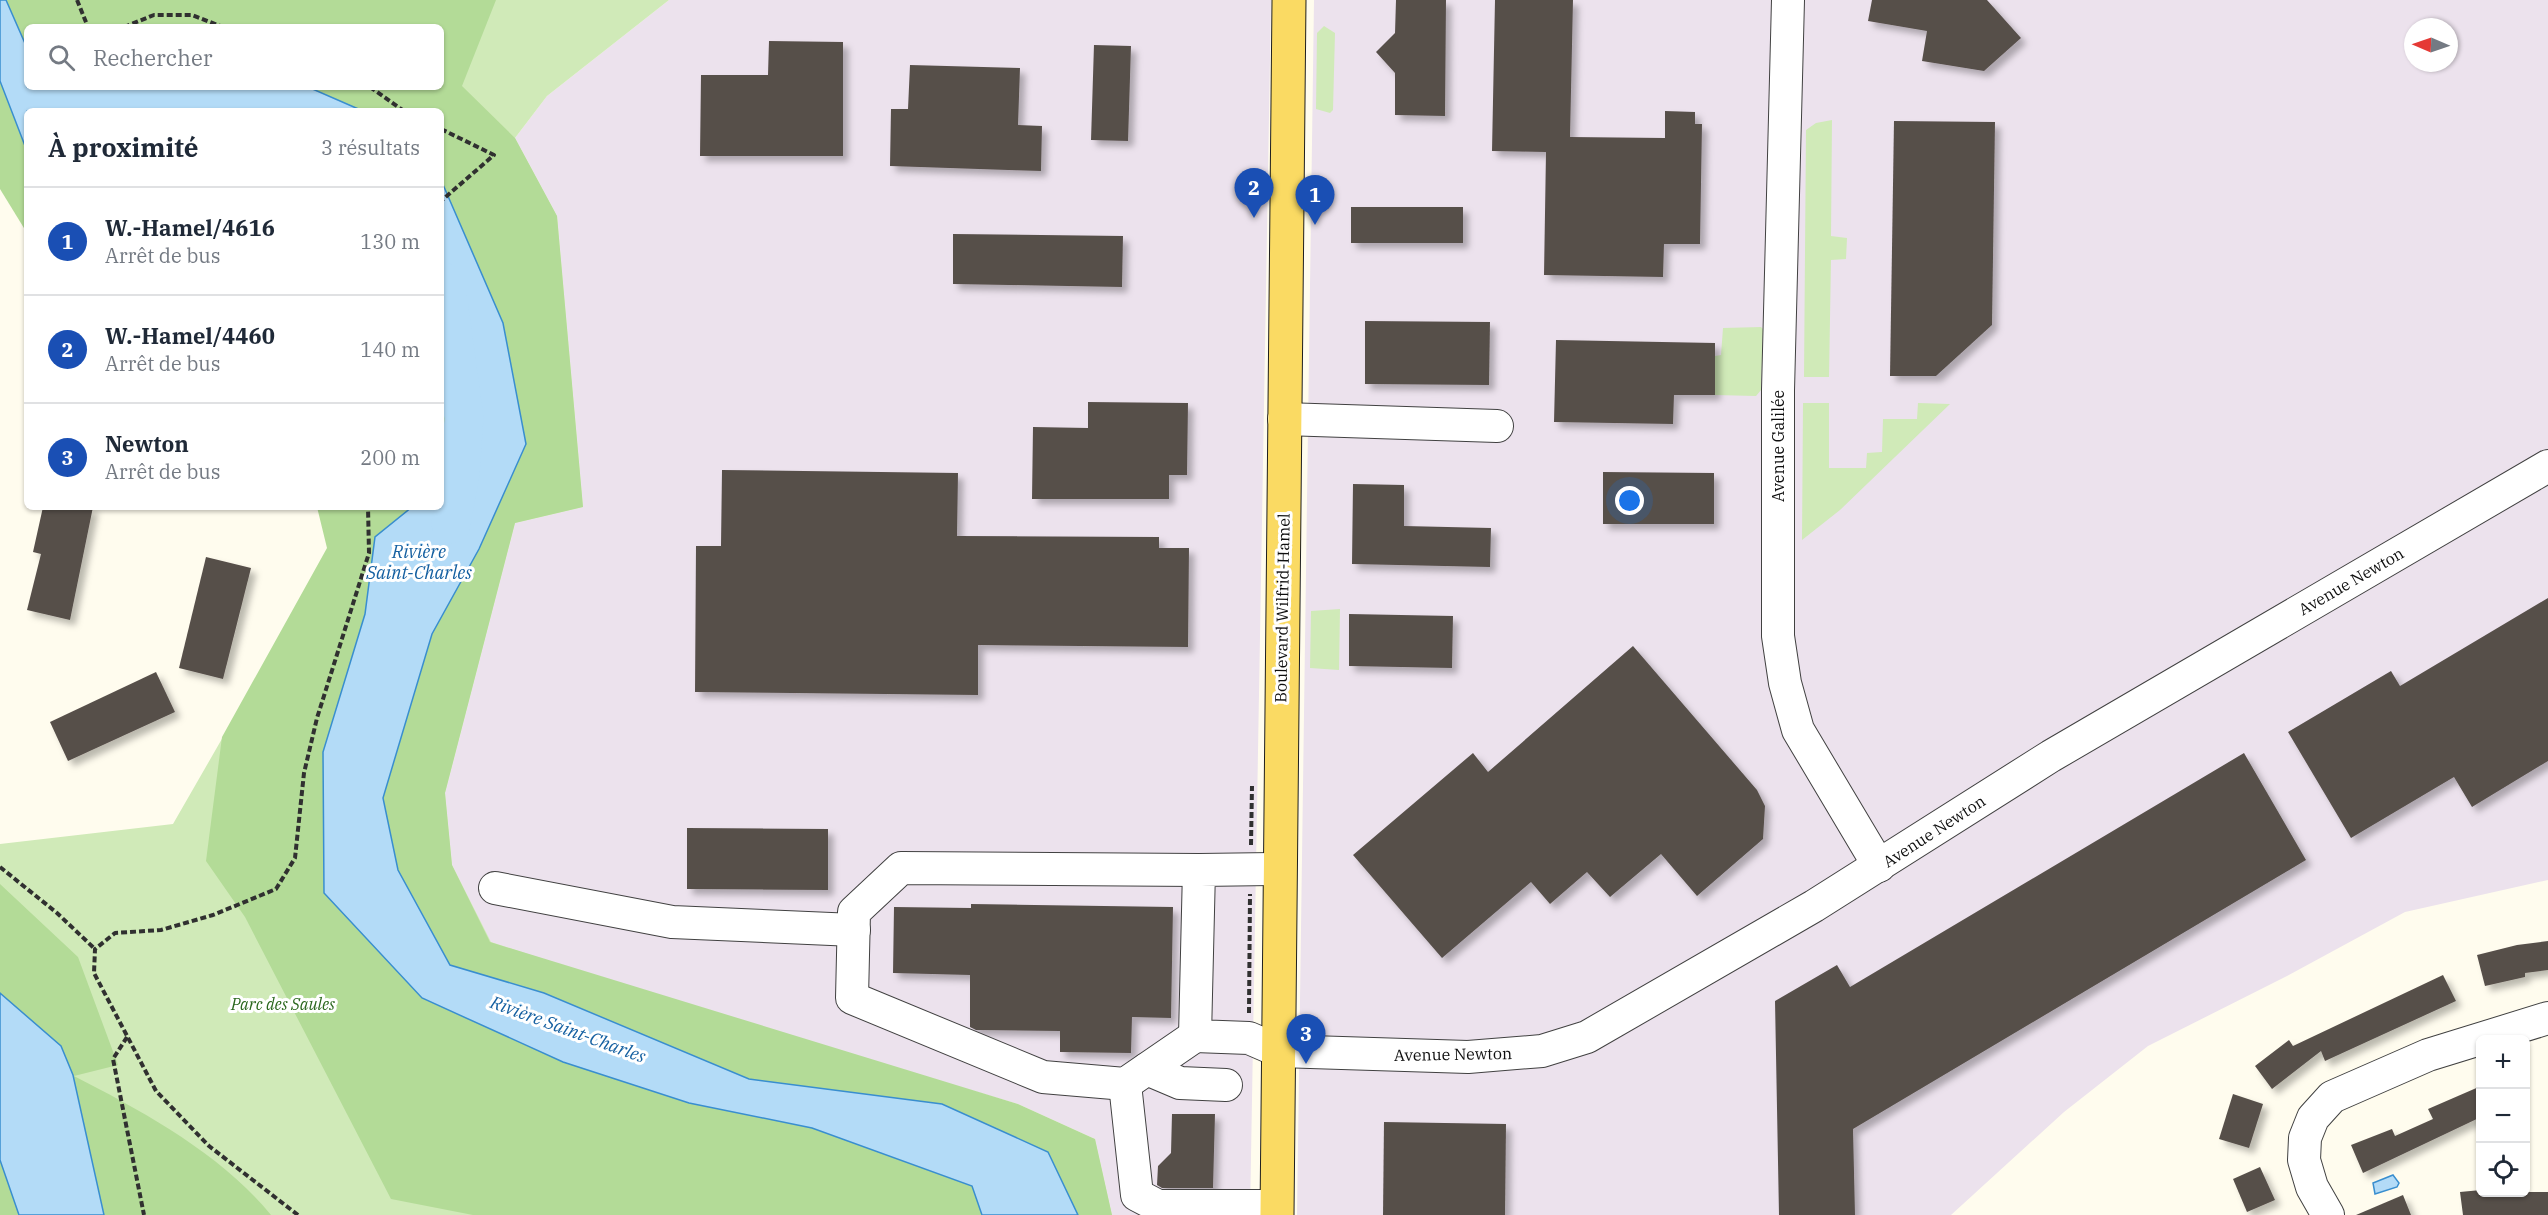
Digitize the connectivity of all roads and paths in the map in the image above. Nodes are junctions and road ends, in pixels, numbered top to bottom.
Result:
1 (77, 0) edge
2 (1288, 0) edge
3 (1788, 0) edge
4 (87, 24) edge
5 (132, 24) edge
6 (215, 24) edge
7 (374, 90) edge
8 (400, 108) edge
9 (444, 130) edge
10 (444, 198) edge
11 (1284, 418) junction
12 (1497, 426) dead end
13 (2548, 466) edge
14 (368, 510) edge
15 (1252, 789) dead end
16 (1251, 834) dead end
17 (1879, 866) junction
18 (0, 867) edge
19 (1280, 869) junction
20 (1199, 870) junction
21 (495, 888) dead end
22 (1250, 899) dead end
23 (854, 930) junction
24 (95, 949) junction
25 (2548, 1018) edge
26 (1249, 1023) dead end
27 (127, 1036) junction
28 (1195, 1036) junction
29 (1279, 1051) junction
30 (1136, 1077) junction
31 (1226, 1085) dead end
32 (1277, 1210) edge
33 (144, 1215) edge
34 (298, 1215) edge
35 (2328, 1215) edge

1 - 4 path
2 - 11 main road, Boulevard Wilfrid-Hamel
3 - 17 street, Avenue Galilée
5 - 6 path
7 - 8 path
9 - 10 path
11 - 12 street
11 - 19 main road, Boulevard Wilfrid-Hamel
13 - 17 street, Avenue Newton
14 - 24 path
15 - 16 path
17 - 29 street, Avenue Newton
18 - 24 path
19 - 20 street
19 - 29 main road, Boulevard Wilfrid-Hamel
20 - 23 street
20 - 28 street
21 - 23 street
22 - 26 path
23 - 30 street
24 - 27 path
25 - 35 street
27 - 33 path
27 - 34 path
28 - 29 street
28 - 30 street
29 - 32 main road, Boulevard Wilfrid-Hamel
30 - 31 street
30 - 32 street

